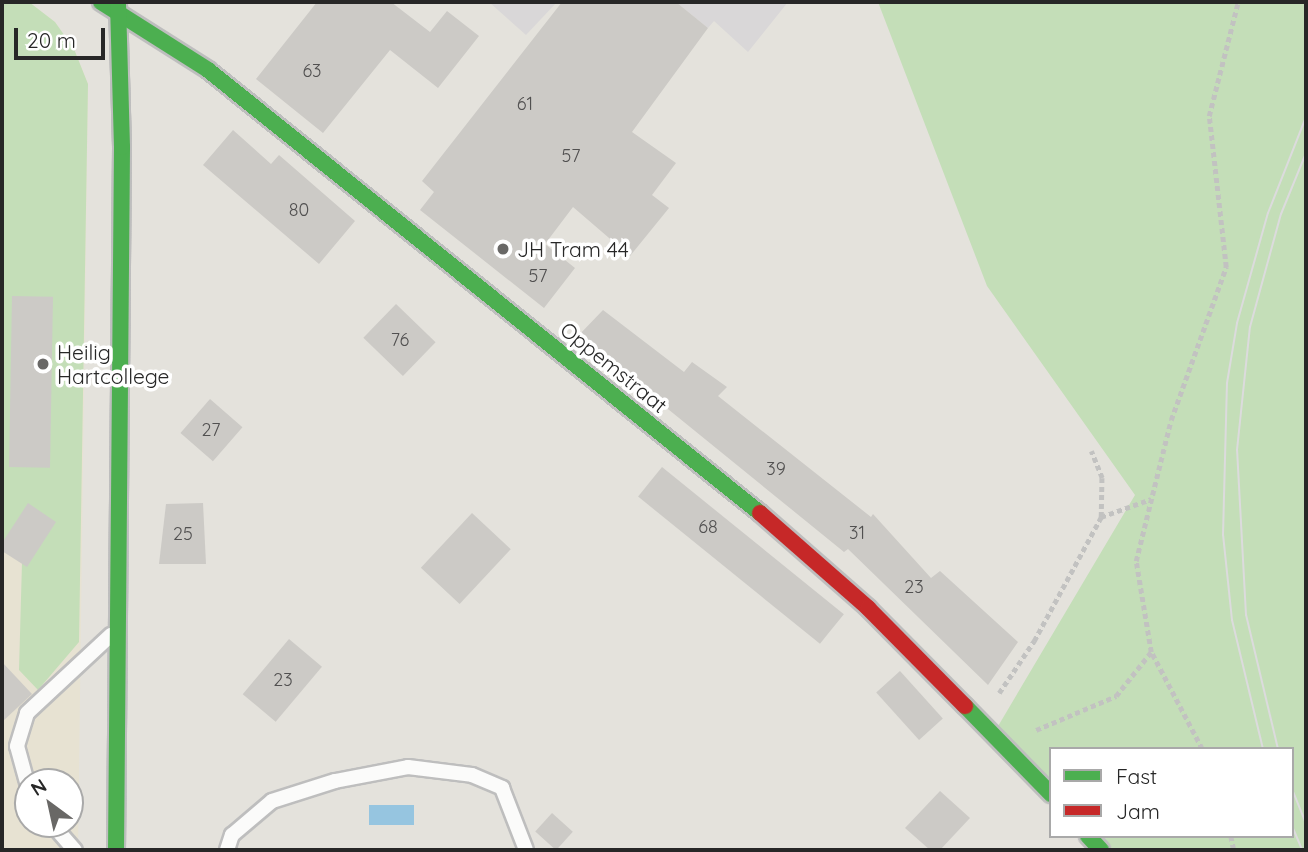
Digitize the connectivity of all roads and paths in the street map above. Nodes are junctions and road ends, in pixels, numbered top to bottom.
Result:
1 (100, 2) edge
2 (1238, 2) edge
3 (118, 6) edge
4 (1091, 451) dead end
5 (1152, 499) junction
6 (1101, 517) junction
7 (119, 628) junction
8 (1150, 652) junction
9 (981, 720) junction
10 (1006, 745) junction
11 (1201, 747) edge
12 (23, 768) edge
13 (1049, 792) edge
14 (116, 850) edge
15 (227, 850) edge
16 (526, 850) edge

1 - 3 street, Oppemstraat
2 - 5 path
3 - 7 street
3 - 9 street, Oppemstraat
4 - 6 path
5 - 6 path
5 - 8 path
6 - 9 path
7 - 12 lane
7 - 14 street
8 - 10 path
8 - 11 path
9 - 10 street, Oppemstraat
10 - 13 street, Oppemstraat
15 - 16 lane

